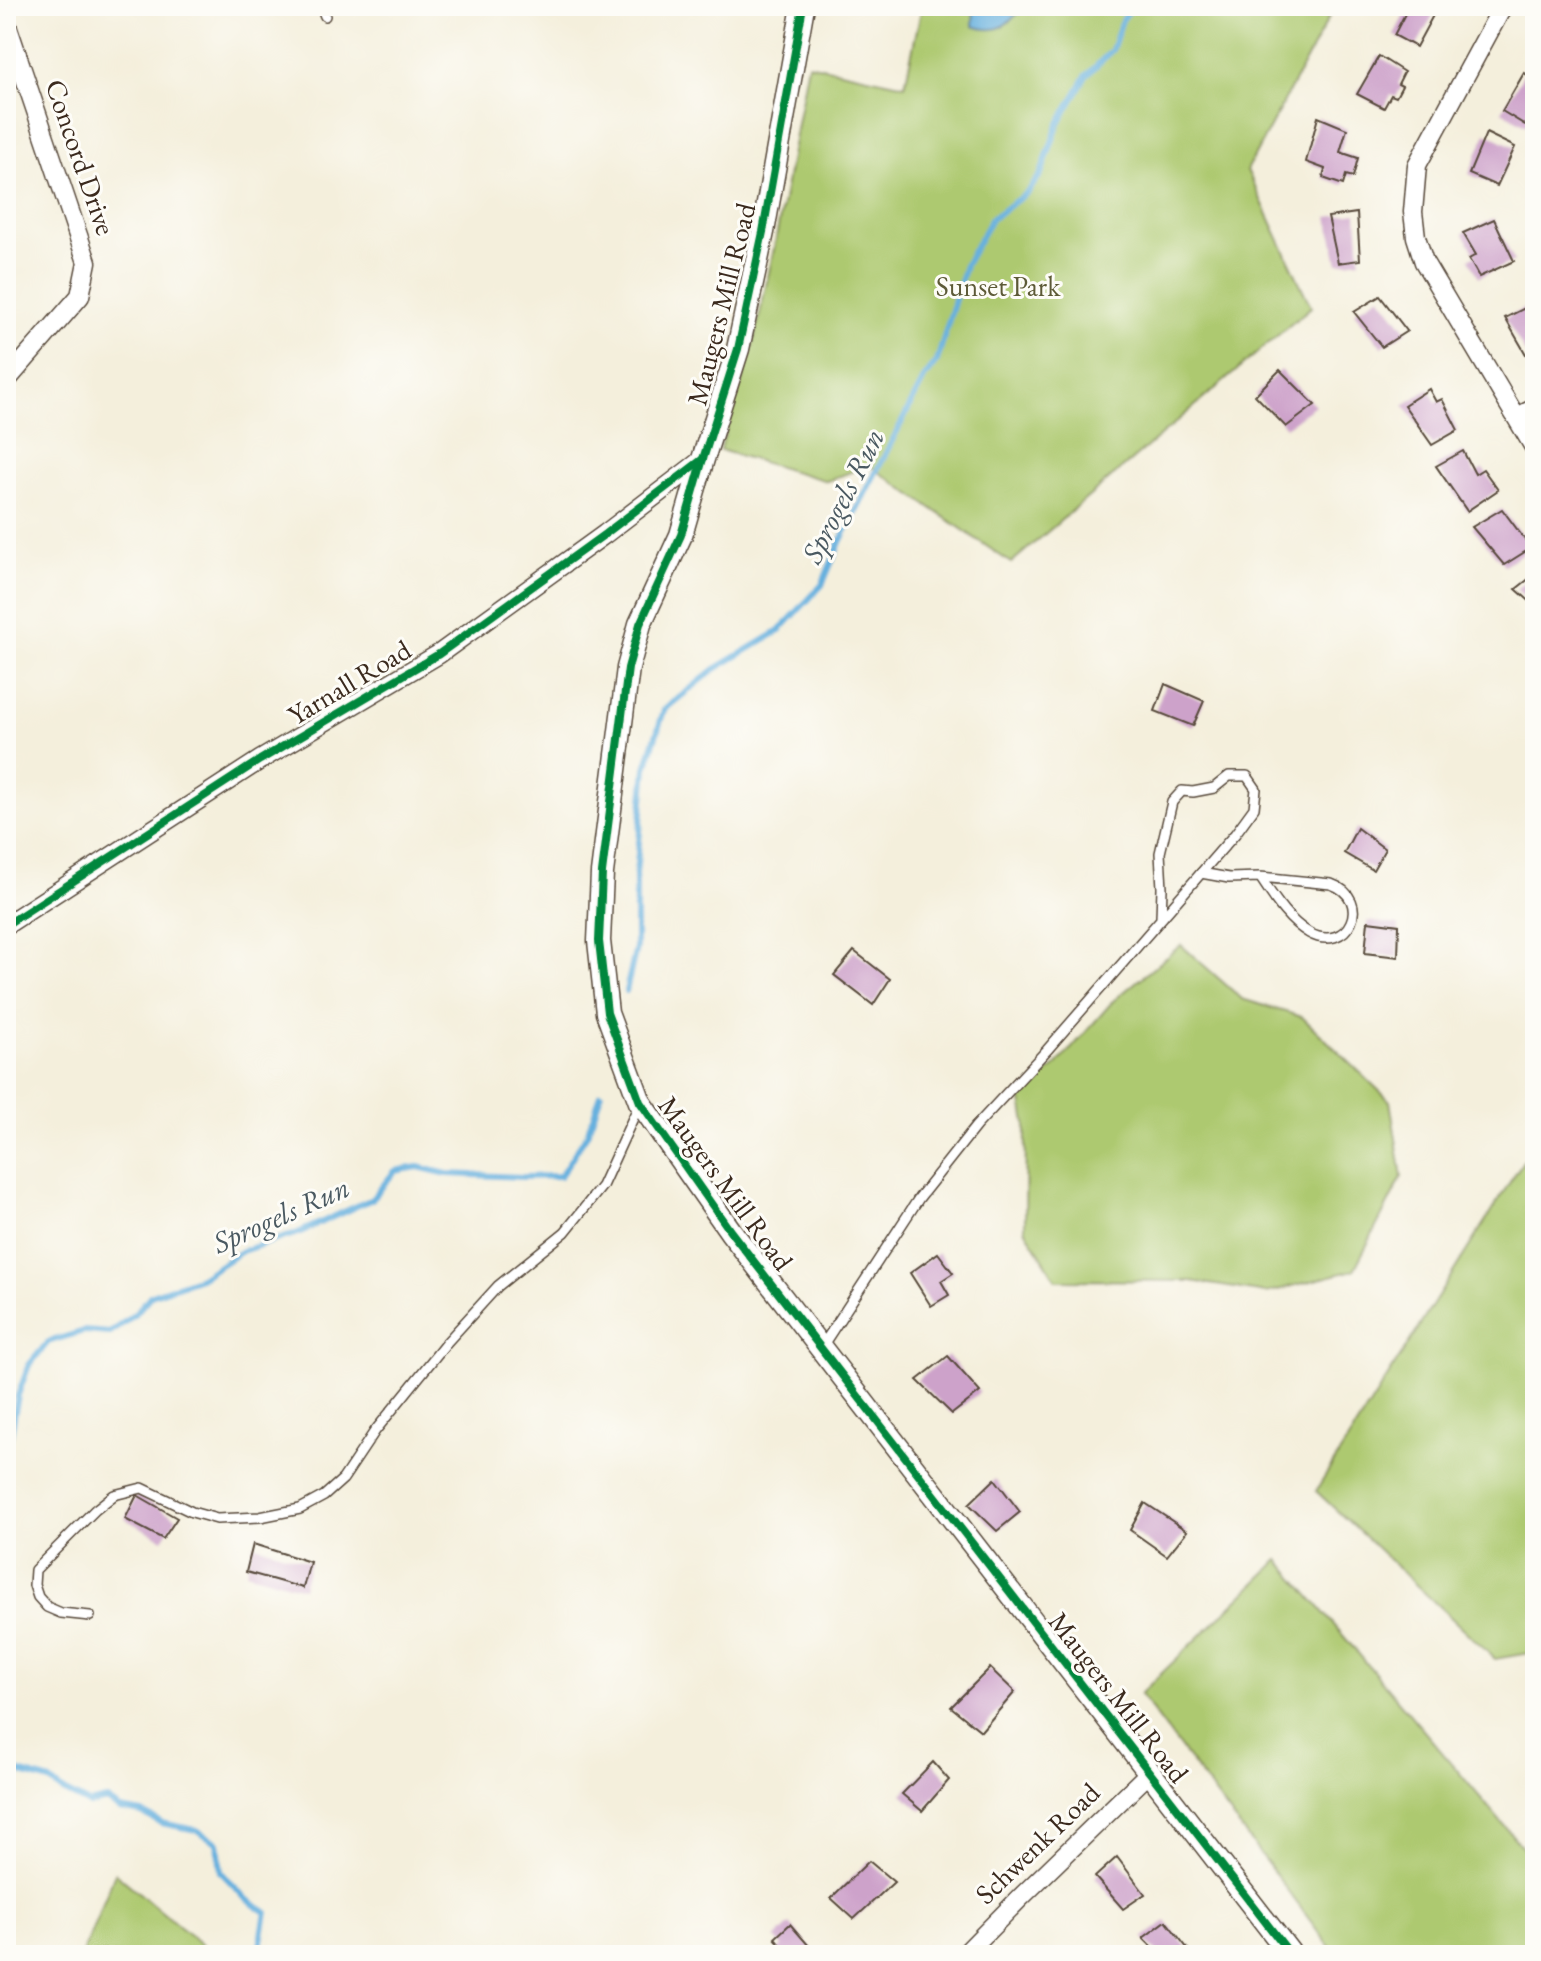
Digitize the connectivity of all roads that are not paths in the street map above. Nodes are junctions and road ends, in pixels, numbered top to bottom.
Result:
1 (803, 6) edge
2 (1503, 6) edge
3 (6, 22) edge
4 (6, 381) edge
5 (1535, 408) edge
6 (1517, 417) junction
7 (1535, 449) edge
8 (703, 459) junction
9 (1201, 873) junction
10 (1260, 877) junction
11 (1161, 918) junction
12 (6, 925) edge
13 (640, 1102) junction
14 (821, 1348) junction
15 (90, 1616) dead end
16 (1150, 1772) junction
17 (964, 1955) edge
18 (1291, 1955) edge

1 - 8 street, Maugers Mill Road
2 - 6 street
3 - 4 street, Concord Drive
5 - 6 street
6 - 7 street
8 - 12 street, Yarnall Road
8 - 13 street, Maugers Mill Road
9 - 10 lane
9 - 11 lane
9 - 11 lane
10 - 10 lane
11 - 14 lane
13 - 14 street, Maugers Mill Road
13 - 15 lane
14 - 16 street, Maugers Mill Road
16 - 17 street, Schwenk Road
16 - 18 street, Maugers Mill Road

